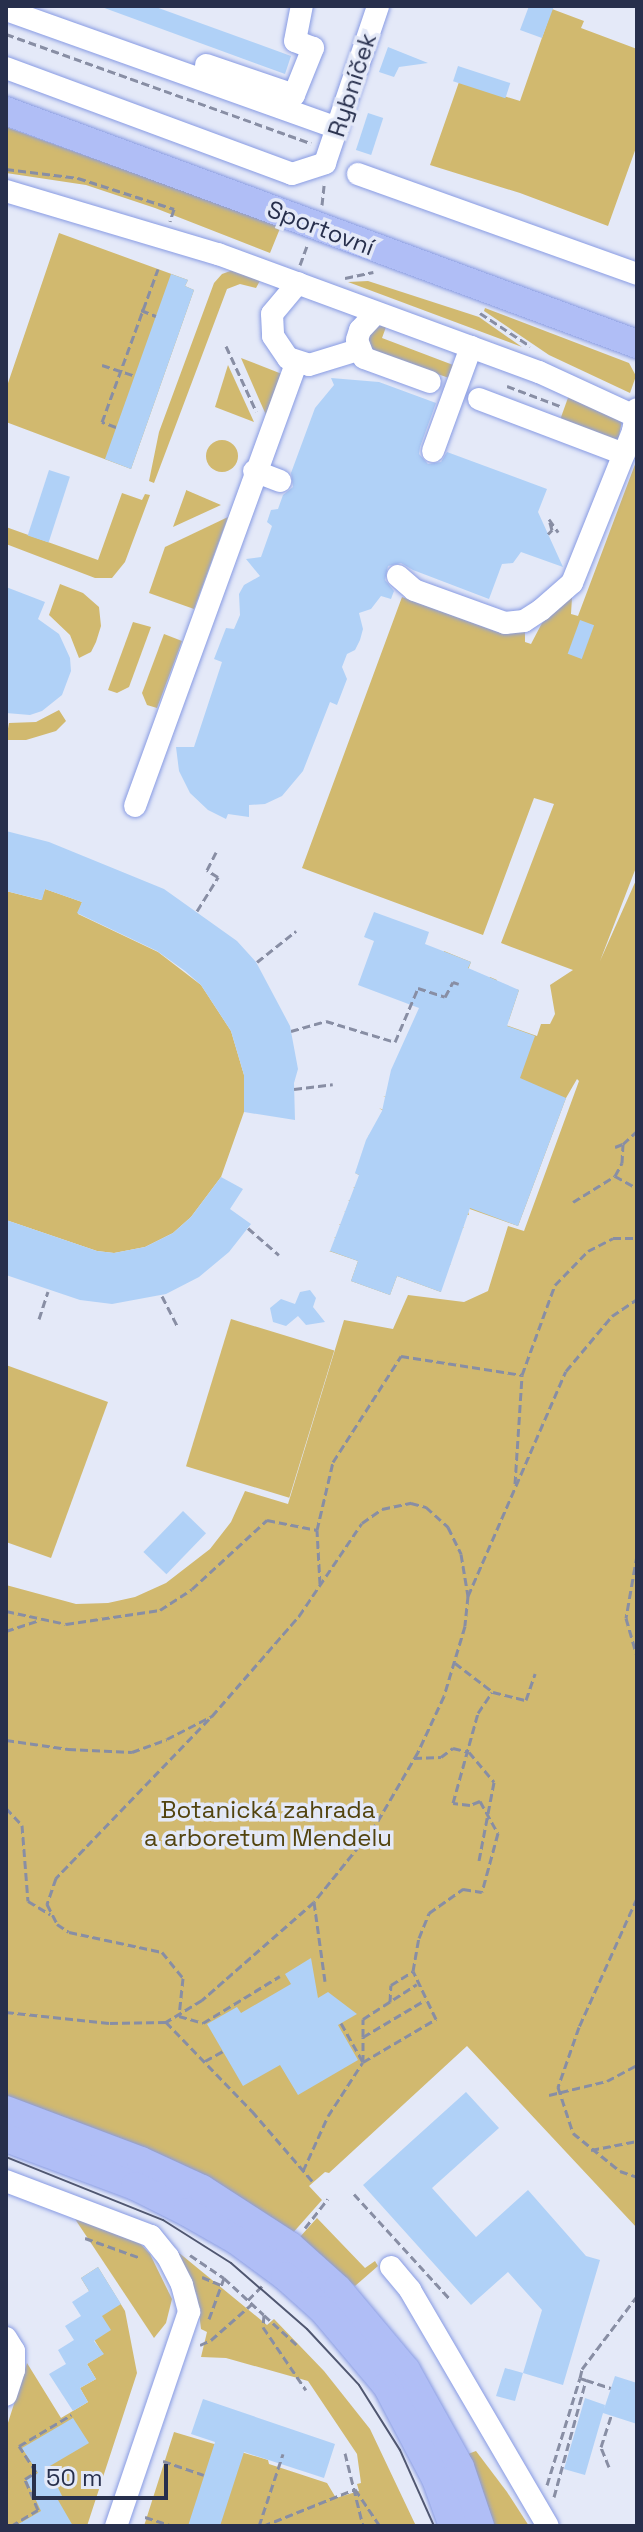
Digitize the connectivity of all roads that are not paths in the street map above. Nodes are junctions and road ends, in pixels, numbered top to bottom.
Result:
1 (302, 6) edge
2 (378, 6) edge
3 (6, 10) edge
4 (193, 61) dead end
5 (6, 68) edge
6 (6, 111) edge
7 (338, 128) junction
8 (328, 156) joint
9 (358, 174) dead end
10 (6, 191) edge
11 (637, 274) edge
12 (292, 281) junction
13 (376, 313) junction
14 (637, 344) edge
15 (471, 347) junction
16 (358, 350) junction
17 (296, 363) junction
18 (430, 382) dead end
19 (479, 399) dead end
20 (563, 407) junction
21 (636, 414) edge
22 (433, 451) dead end
23 (624, 454) junction
24 (254, 471) junction
25 (280, 481) dead end
26 (398, 576) dead end
27 (135, 806) dead end
28 (6, 2110) edge
29 (6, 2138) edge
30 (6, 2181) edge
31 (391, 2267) dead end
32 (6, 2338) edge
33 (6, 2395) edge
34 (547, 2525) edge
35 (116, 2526) edge
36 (453, 2526) edge
37 (480, 2526) edge

1 - 4 street
2 - 7 street, Rybníček
3 - 7 street
5 - 8 street, Sportovní
6 - 14 main road, Sportovní
7 - 8 street, Rybníček
9 - 11 street
10 - 12 street
12 - 13 street
12 - 17 street
13 - 15 street
13 - 16 street
15 - 20 street
15 - 22 street
16 - 17 street
16 - 18 street
17 - 24 street
19 - 20 street
20 - 21 street
20 - 23 street
21 - 23 street
23 - 26 street
24 - 25 street
24 - 27 street
28 - 37 main road
29 - 36 main road
30 - 35 street
31 - 34 street
32 - 33 street

